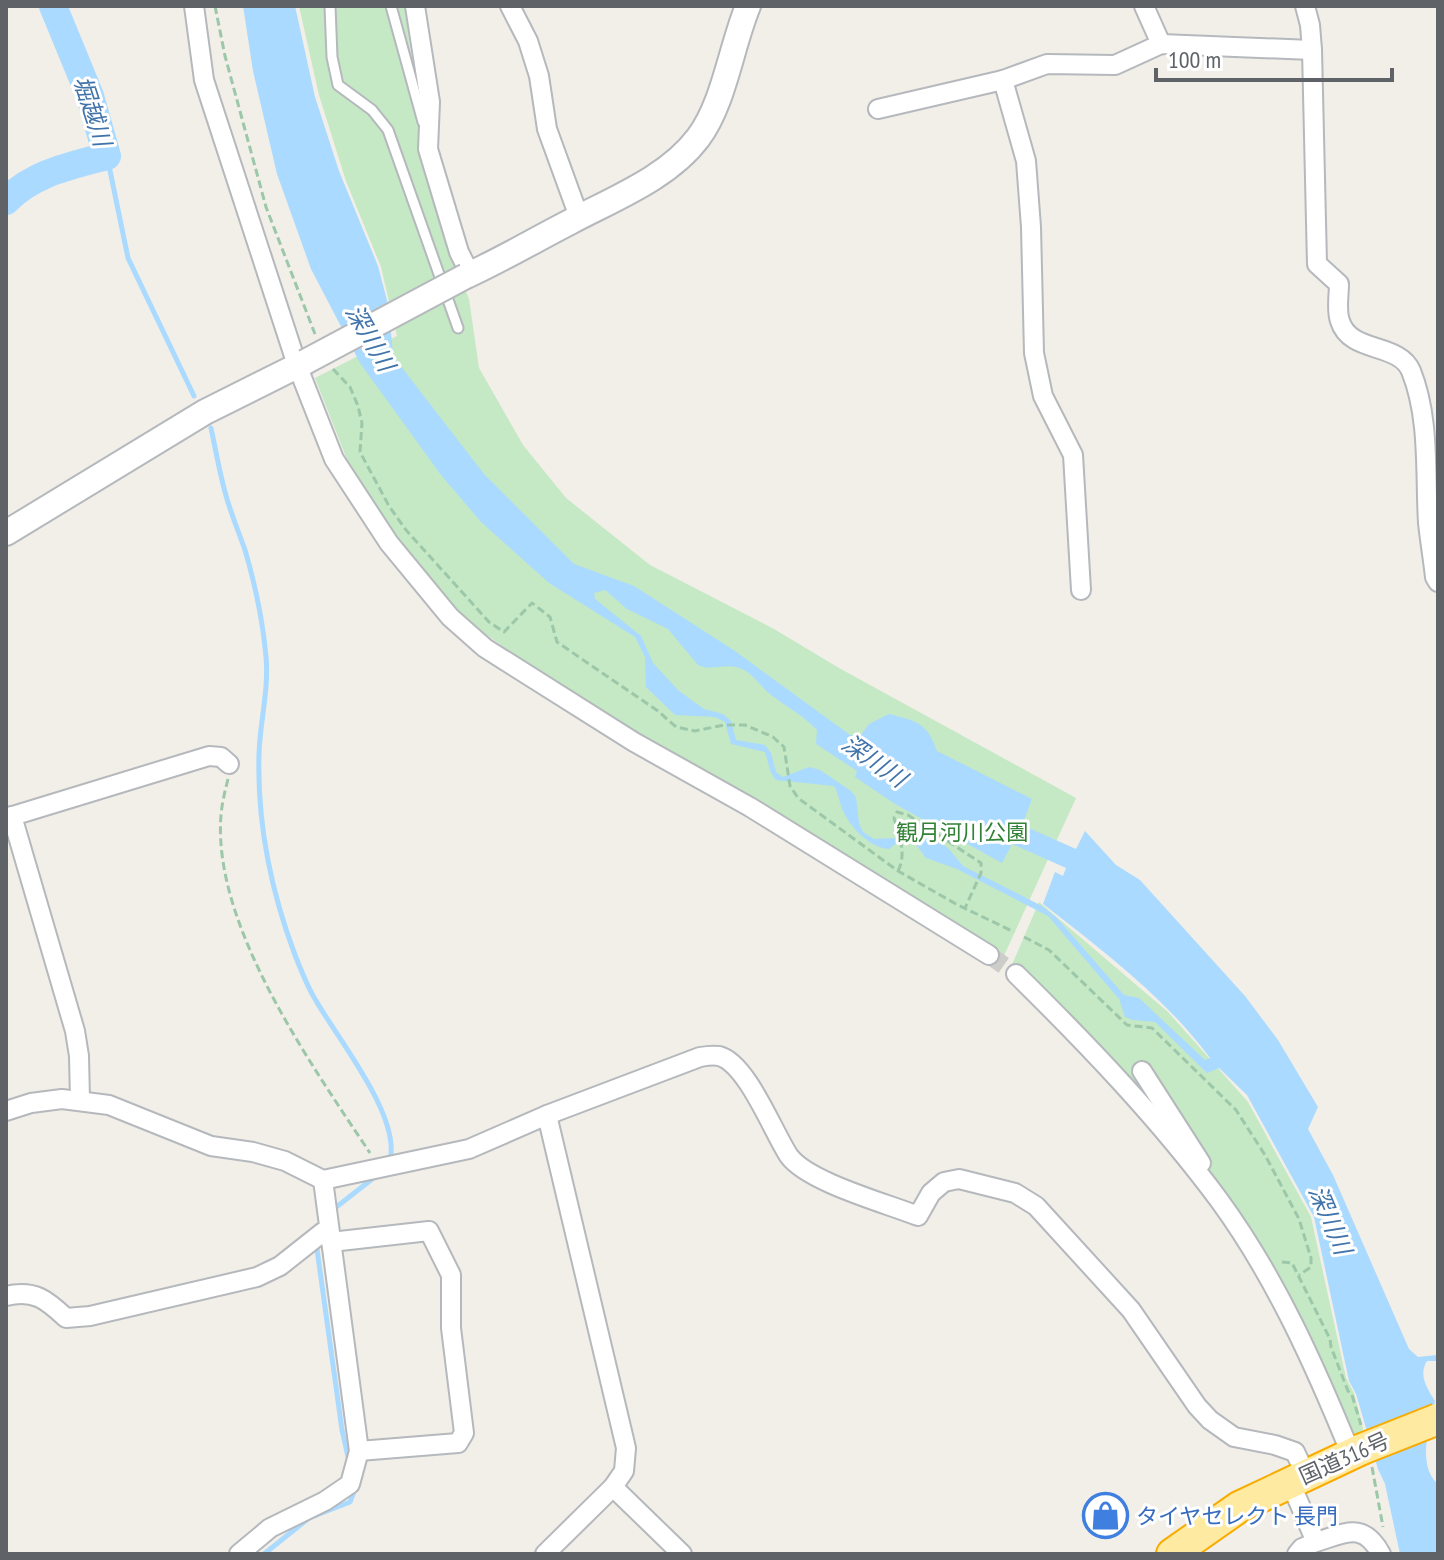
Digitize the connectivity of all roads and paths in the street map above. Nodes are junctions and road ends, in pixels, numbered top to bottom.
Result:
1 (194, 6) edge
2 (215, 6) edge
3 (330, 6) edge
4 (391, 6) edge
5 (415, 6) edge
6 (510, 6) edge
7 (748, 6) edge
8 (1144, 6) edge
9 (1305, 6) edge
10 (1161, 44) junction
11 (1312, 50) junction
12 (1003, 80) junction
13 (878, 109) dead end
14 (428, 142) junction
15 (579, 217) junction
16 (468, 275) junction
17 (458, 328) dead end
18 (307, 357) junction
19 (332, 367) dead end
20 (6, 533) edge
21 (1438, 582) edge
22 (1081, 590) dead end
23 (229, 764) joint
24 (9, 817) edge
25 (898, 871) junction
26 (965, 908) junction
27 (1014, 932) dead end
28 (1024, 937) dead end
29 (989, 955) tunnel mouth
30 (1016, 974) tunnel mouth
31 (1142, 1071) dead end
32 (80, 1100) junction
33 (6, 1111) edge
34 (547, 1115) junction
35 (379, 1166) junction
36 (323, 1180) junction
37 (1209, 1188) junction
38 (330, 1238) junction
39 (1299, 1275) dead end
40 (6, 1296) edge
41 (1438, 1419) edge
42 (359, 1451) junction
43 (1356, 1452) junction
44 (1298, 1479) junction
45 (613, 1487) junction
46 (1316, 1542) junction
47 (239, 1554) edge
48 (545, 1554) edge
49 (682, 1554) edge
50 (1172, 1554) edge
51 (1297, 1554) edge
52 (1381, 1554) edge

1 - 18 street
2 - 18 path
3 - 17 lane
4 - 14 lane
5 - 14 street
6 - 15 street
7 - 15 street
8 - 10 street
9 - 11 street
10 - 11 street
10 - 12 street
11 - 21 street
12 - 13 street
12 - 22 street
14 - 16 street
15 - 16 street
16 - 18 street, bridge
18 - 20 street
18 - 29 street
19 - 25 path
23 - 24 street
23 - 35 path
24 - 32 street
25 - 26 path
25 - 26 path
26 - 27 path
28 - 39 path
30 - 37 street
31 - 37 street
32 - 33 street
32 - 36 street
34 - 35 street
34 - 44 street
34 - 45 street
35 - 36 street
36 - 38 street
37 - 43 street
38 - 40 street
38 - 42 street
38 - 42 street
41 - 43 highway, 国道316号, bridge
42 - 47 street
43 - 44 highway, 国道316号
44 - 46 street
44 - 50 highway, 国道316号
45 - 48 street
45 - 49 street
46 - 51 street
46 - 52 street

